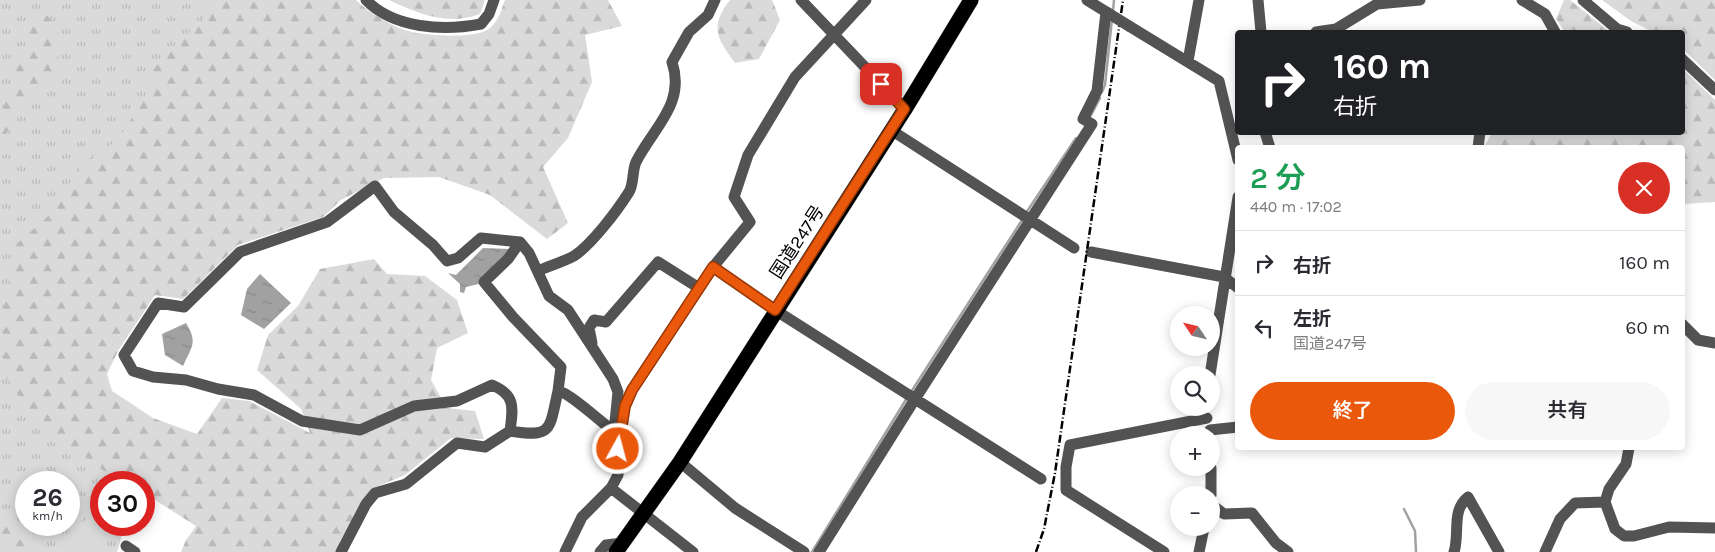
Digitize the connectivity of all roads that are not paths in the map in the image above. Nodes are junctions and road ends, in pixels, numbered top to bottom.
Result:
1 (366, 0) edge
2 (494, 0) edge
3 (714, 0) edge
4 (801, 0) edge
5 (866, 0) edge
6 (971, 0) edge
7 (1087, 0) edge
8 (1199, 0) edge
9 (1258, 0) edge
10 (1420, 0) edge
11 (1522, 0) edge
12 (1583, 0) edge
13 (1107, 13) junction
14 (1260, 30) edge
15 (1329, 30) edge
16 (1554, 30) edge
17 (1622, 30) edge
18 (834, 34) junction
19 (1188, 62) junction
20 (1685, 62) edge
21 (1715, 90) edge
22 (904, 109) junction
23 (1233, 120) edge
24 (891, 130) junction
25 (1236, 145) edge
26 (1235, 214) edge
27 (1026, 217) junction
28 (520, 242) junction
29 (1074, 248) dead end
30 (1091, 252) dead end
31 (713, 267) junction
32 (538, 270) junction
33 (1224, 277) junction
34 (1235, 286) edge
35 (699, 288) junction
36 (775, 310) junction
37 (1685, 327) edge
38 (1715, 343) edge
39 (592, 347) junction
40 (1211, 366) edge
41 (558, 391) junction
42 (911, 396) junction
43 (1194, 416) edge
44 (1235, 428) edge
45 (1220, 430) edge
46 (510, 431) junction
47 (614, 432) junction
48 (618, 449) junction
49 (1629, 450) edge
50 (680, 462) junction
51 (1040, 479) dead end
52 (611, 488) junction
53 (1605, 502) junction
54 (1220, 511) edge
55 (643, 513) junction
56 (1715, 528) edge
57 (1202, 536) edge
58 (619, 547) edge
59 (341, 552) edge
60 (565, 552) edge
61 (600, 552) edge
62 (693, 552) edge
63 (804, 552) edge
64 (819, 552) edge
65 (1164, 552) edge
66 (1199, 552) edge
67 (1288, 552) edge
68 (1454, 552) edge
69 (1499, 552) edge
70 (1545, 552) edge

1 - 2 street
3 - 32 street
4 - 18 street
5 - 18 street
6 - 22 highway, 国道247号
7 - 13 street
8 - 19 street
9 - 14 street
10 - 15 street
11 - 16 street
12 - 17 street
13 - 19 street, bridge
13 - 27 street
18 - 22 street
18 - 31 street
19 - 23 street
20 - 21 street
22 - 24 highway, 国道247号
23 - 25 street
24 - 27 street
24 - 36 highway, 国道247号
26 - 33 street
27 - 29 street
27 - 42 street
28 - 32 street
28 - 41 street
28 - 46 street
30 - 33 street
31 - 35 street
31 - 36 street
32 - 39 street
33 - 34 street
33 - 40 street
35 - 39 street
35 - 48 street
36 - 42 street
36 - 50 highway, 国道247号
37 - 38 street
39 - 47 street
41 - 46 street
41 - 47 street
42 - 51 street
42 - 64 street
43 - 65 street
44 - 45 street
46 - 59 street
47 - 48 street
48 - 52 street
49 - 53 street
50 - 55 highway, 国道247号
50 - 63 street
52 - 55 street
52 - 60 street
53 - 56 street
53 - 70 street
54 - 67 street
55 - 58 highway, 国道247号
55 - 62 street
57 - 66 street
58 - 61 street
68 - 69 street

